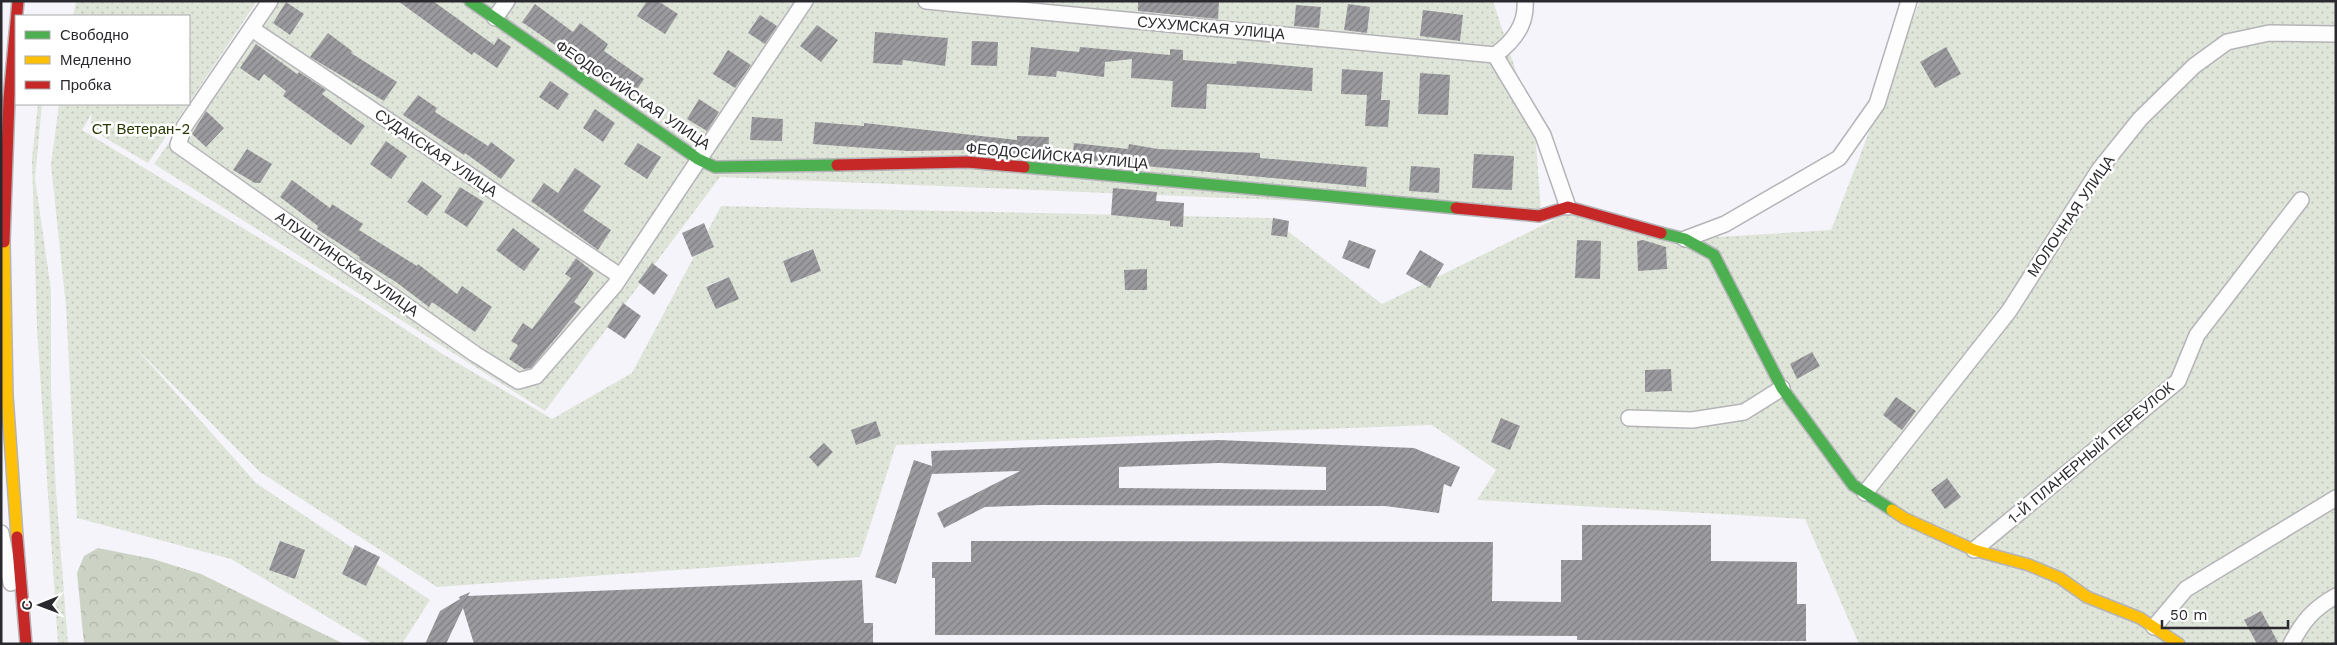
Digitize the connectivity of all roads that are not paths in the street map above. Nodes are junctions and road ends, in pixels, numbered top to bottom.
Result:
1 (18, 1) edge
2 (270, 1) edge
3 (470, 1) edge
4 (507, 1) edge
5 (805, 1) edge
6 (926, 1) edge
7 (1526, 1) edge
8 (1909, 1) edge
9 (16, 15) edge
10 (495, 18) junction
11 (15, 25) edge
12 (252, 29) junction
13 (2336, 34) edge
14 (1495, 54) junction
15 (698, 158) junction
16 (2300, 200) dead end
17 (1568, 208) junction
18 (1685, 239) junction
19 (620, 276) junction
20 (1782, 388) junction
21 (1629, 418) dead end
22 (9, 421) junction
23 (1, 443) edge
24 (1865, 493) junction
25 (2336, 498) edge
26 (1, 533) edge
27 (1974, 550) junction
28 (2336, 596) edge
29 (24, 623) junction
30 (2154, 627) junction
31 (26, 644) edge
32 (2179, 644) edge
33 (2290, 644) edge

1 - 9 street
2 - 12 street
3 - 10 street, ФЕОДОСИЙСКАЯ УЛИЦА
4 - 10 street
5 - 15 street
6 - 14 street, СУХУМСКАЯ УЛИЦА
7 - 14 street
8 - 18 street
10 - 15 street, ФЕОДОСИЙСКАЯ УЛИЦА
11 - 22 street
12 - 19 street, СУДАКСКАЯ УЛИЦА
12 - 19 street, АЛУШТИНСКАЯ УЛИЦА
13 - 24 street, МОЛОЧНАЯ УЛИЦА
14 - 17 street
15 - 17 street, ФЕОДОСИЙСКАЯ УЛИЦА
15 - 19 street
16 - 27 street, 1-Й ПЛАНЕРНЫЙ ПЕРЕУЛОК
17 - 18 street
18 - 20 street
20 - 21 street
20 - 24 street
22 - 23 street
22 - 29 street
24 - 27 street
25 - 30 street
26 - 29 street
27 - 30 street
28 - 33 street
29 - 31 street
30 - 32 street

